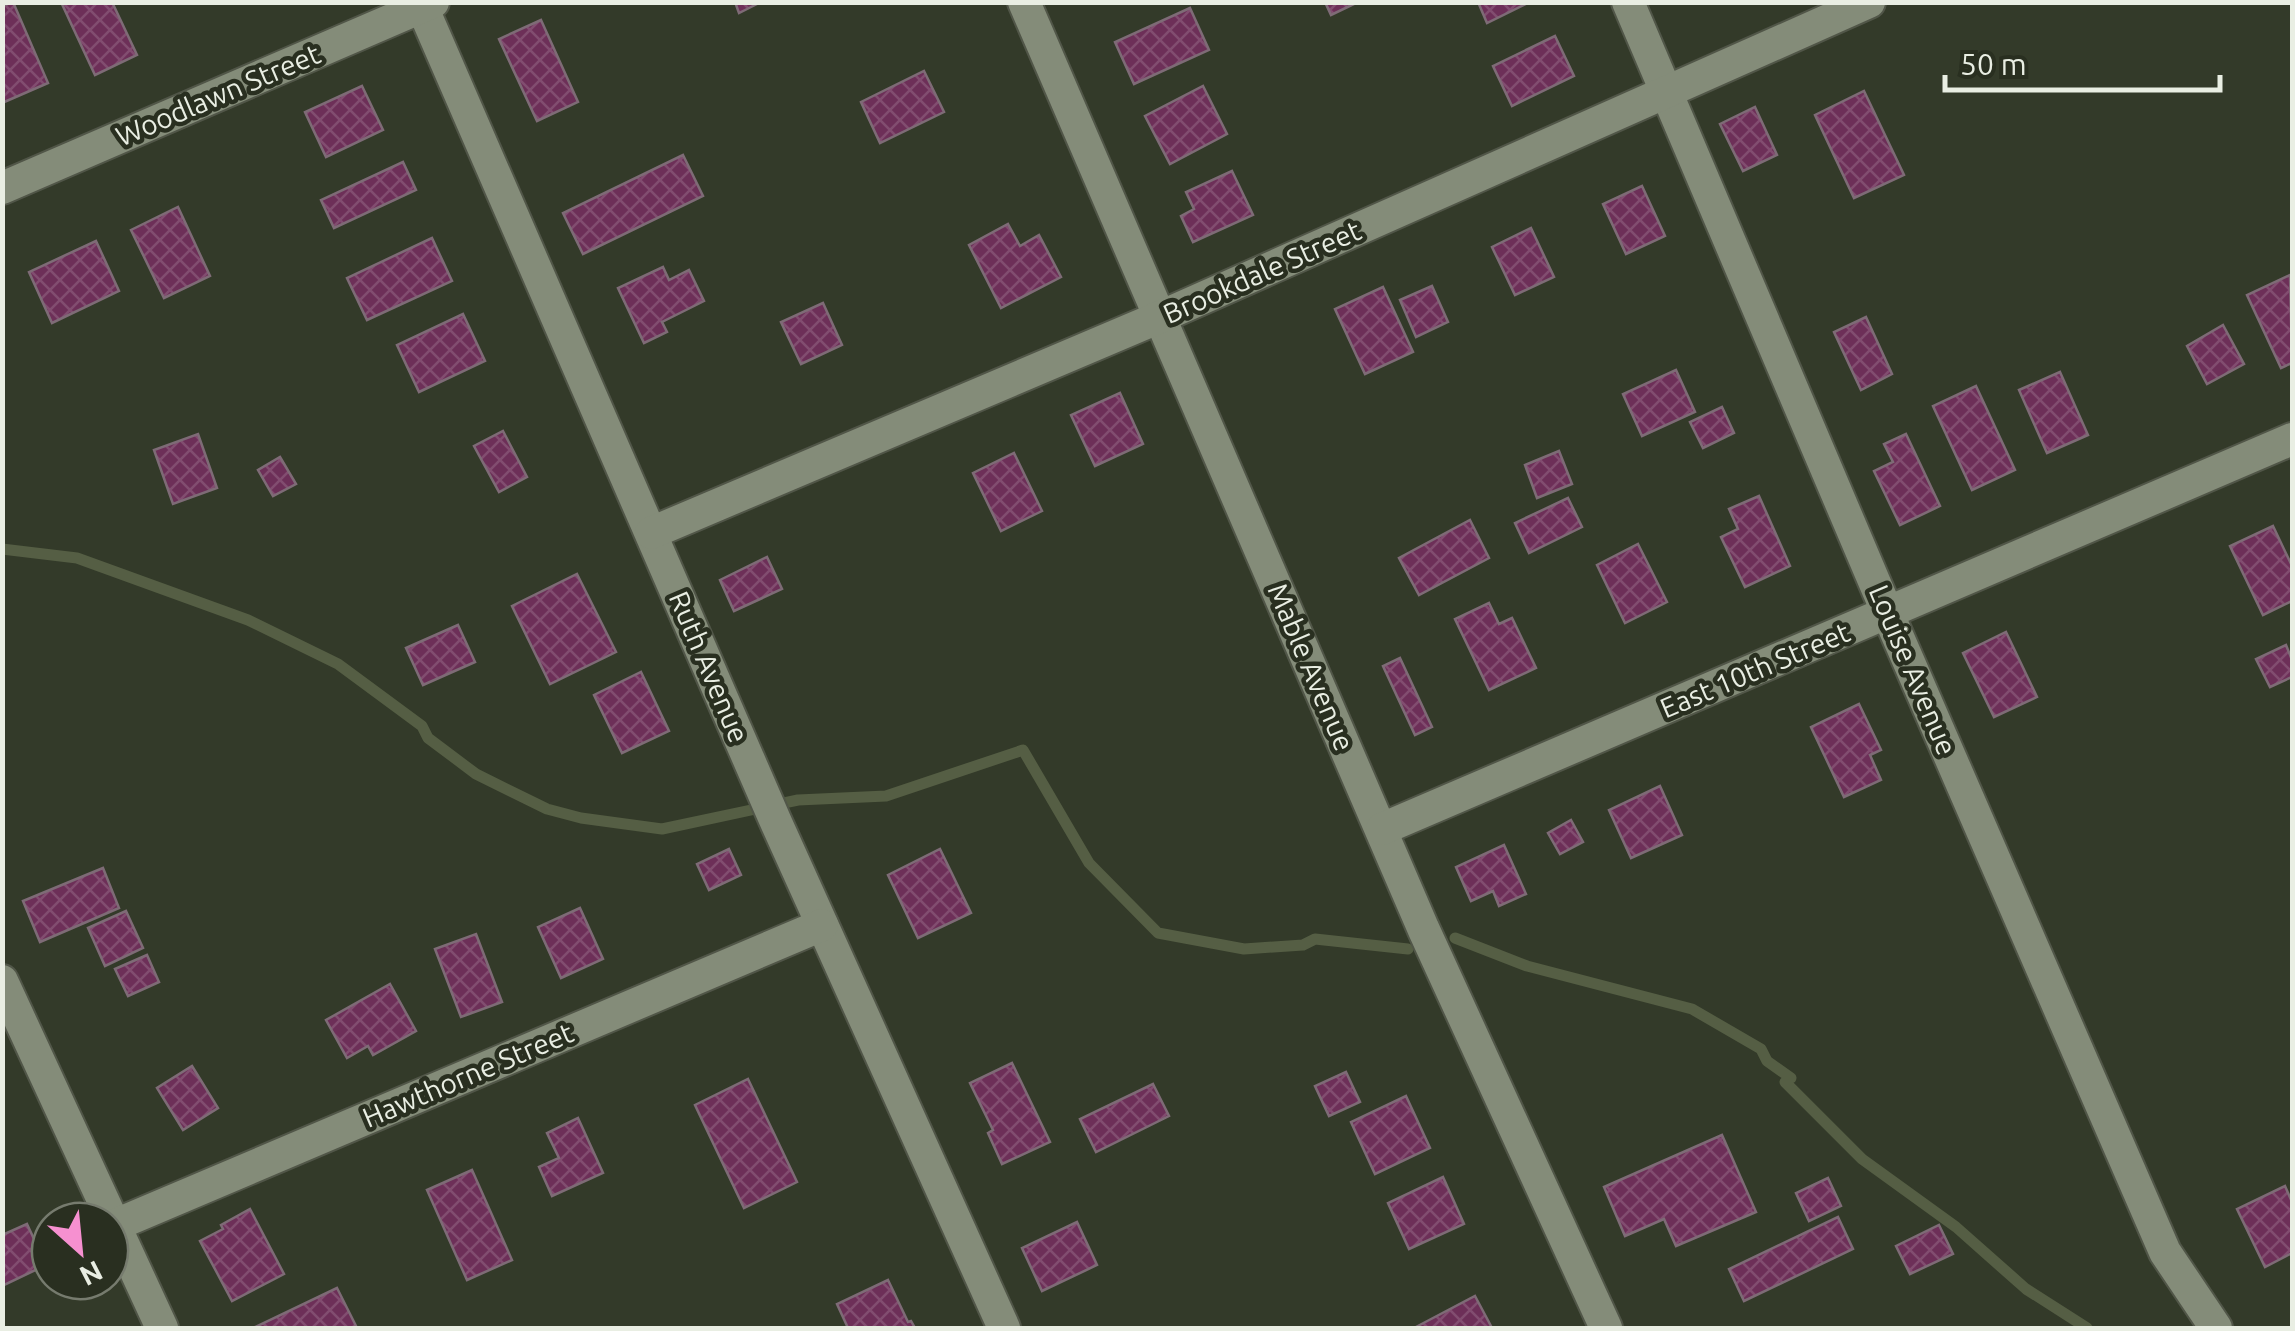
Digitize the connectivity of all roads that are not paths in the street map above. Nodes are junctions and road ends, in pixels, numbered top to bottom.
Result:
1 (1024, 2) edge
2 (1628, 2) edge
3 (1869, 2) edge
4 (425, 4) edge
5 (1667, 91) junction
6 (2, 188) edge
7 (1160, 317) junction
8 (2292, 439) edge
9 (652, 533) junction
10 (1888, 614) junction
11 (1382, 829) junction
12 (822, 925) junction
13 (2, 981) edge
14 (102, 1201) edge
15 (130, 1219) edge
16 (130, 1261) edge
17 (162, 1328) edge
18 (1004, 1328) edge
19 (1606, 1328) edge
20 (2216, 1328) edge

1 - 7 street, Mable Avenue
2 - 5 street, Louise Avenue
3 - 5 street, Brookdale Street
4 - 6 street, Woodlawn Street
4 - 9 street, Ruth Avenue
5 - 7 street, Brookdale Street
5 - 10 street, Louise Avenue
7 - 9 street, Brookdale Street
7 - 11 street, Mable Avenue
8 - 10 street, East 10th Street
9 - 12 street, Ruth Avenue
10 - 11 street, East 10th Street
10 - 20 street, Louise Avenue
11 - 19 street, Mable Avenue
12 - 15 street, Hawthorne Street
12 - 18 street, Ruth Avenue
13 - 14 street
16 - 17 street

